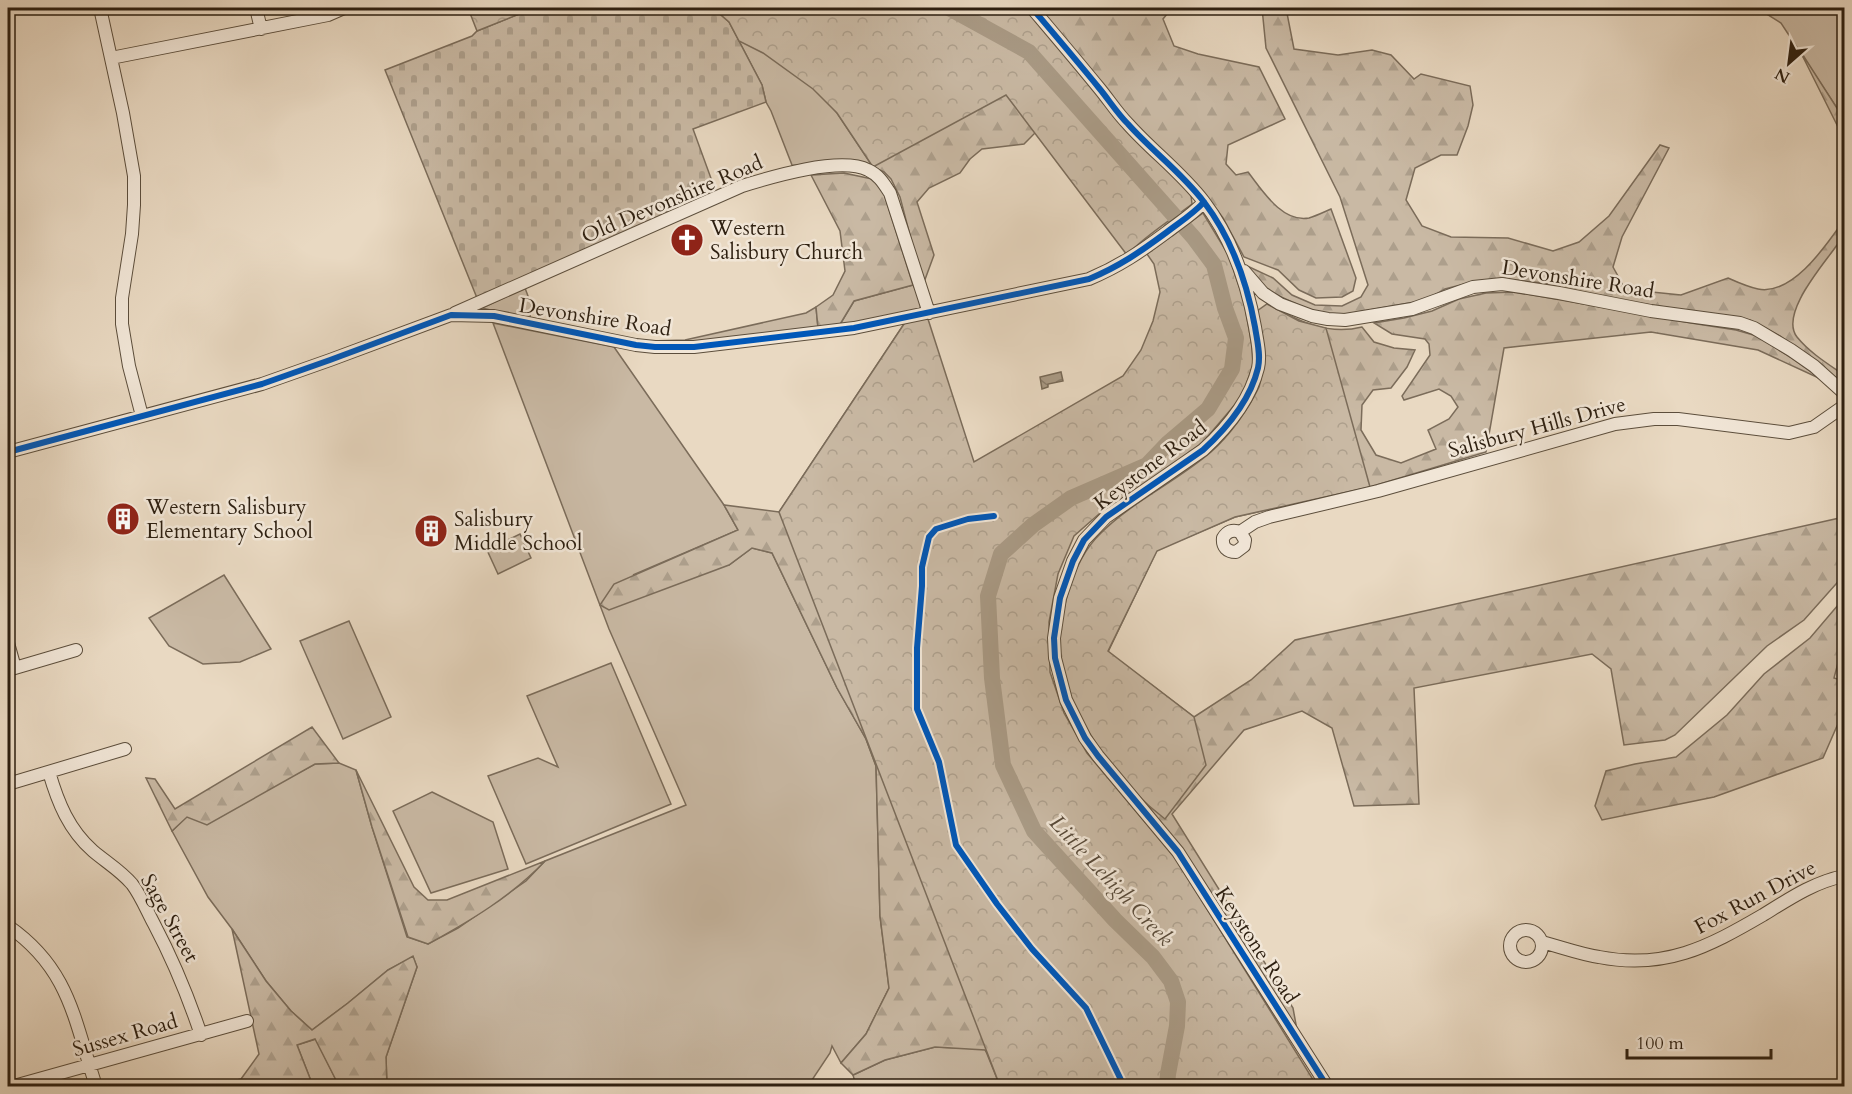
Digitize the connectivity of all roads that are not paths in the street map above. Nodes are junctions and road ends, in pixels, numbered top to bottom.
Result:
1 (100, 8) edge
2 (256, 8) edge
3 (344, 8) edge
4 (1032, 8) edge
5 (261, 29) junction
6 (111, 58) junction
7 (1200, 206) junction
8 (1237, 259) junction
9 (929, 313) junction
10 (451, 315) junction
11 (1845, 393) edge
12 (1845, 406) edge
13 (142, 416) junction
14 (8, 452) edge
15 (1240, 532) dead end
16 (8, 643) edge
17 (76, 650) dead end
18 (11, 669) edge
19 (125, 749) dead end
20 (49, 772) junction
21 (8, 784) edge
22 (1845, 876) edge
23 (8, 926) edge
24 (1542, 942) dead end
25 (247, 1021) dead end
26 (201, 1035) junction
27 (89, 1066) junction
28 (14, 1086) edge
29 (96, 1086) edge
30 (1327, 1086) edge

1 - 6 street
2 - 5 street
3 - 5 street
4 - 7 street, Keystone Road
5 - 6 street
6 - 13 street
7 - 8 street, Keystone Road
7 - 9 street, Devonshire Road
8 - 11 street, Devonshire Road
8 - 30 street, Keystone Road
9 - 10 street, Devonshire Road
9 - 10 street, Old Devonshire Road
10 - 13 street, Devonshire Road
12 - 15 street, Salisbury Hills Drive
13 - 14 street, Devonshire Road
16 - 18 street
17 - 18 street
19 - 20 street
20 - 21 street
20 - 26 street, Sage Street
22 - 24 street, Fox Run Drive
23 - 27 street
25 - 26 street, Sussex Road
26 - 27 street, Sussex Road
27 - 28 street, Sussex Road
27 - 29 street

